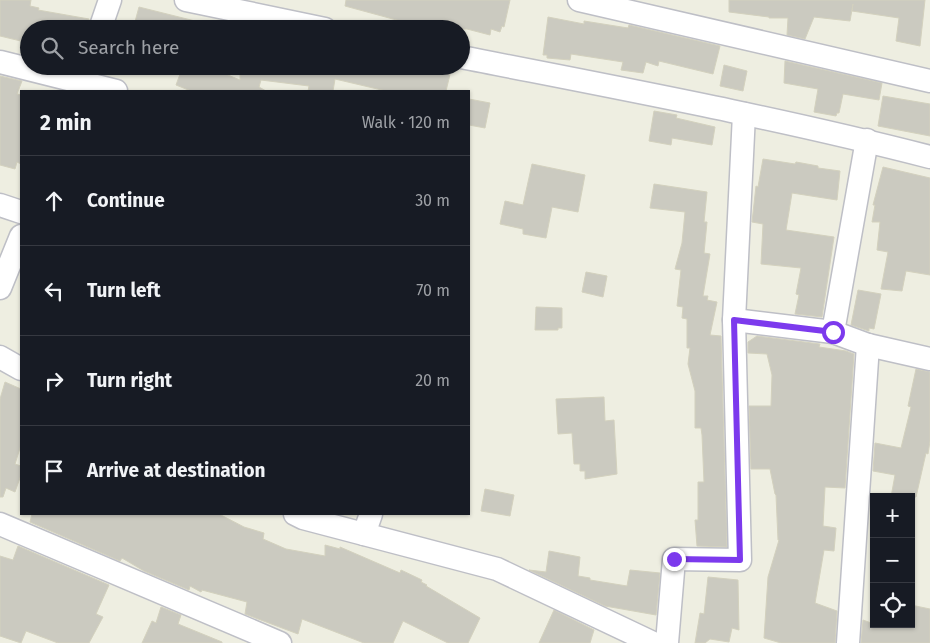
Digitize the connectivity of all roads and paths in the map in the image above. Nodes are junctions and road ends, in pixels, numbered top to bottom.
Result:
1 (110, 0) edge
2 (186, 0) edge
3 (579, 0) edge
4 (103, 20) edge
5 (282, 20) edge
6 (470, 59) edge
7 (0, 62) edge
8 (20, 66) edge
9 (58, 75) edge
10 (80, 80) edge
11 (930, 81) edge
12 (113, 90) edge
13 (744, 114) junction
14 (867, 140) junction
15 (930, 156) edge
16 (0, 205) edge
17 (20, 212) edge
18 (20, 238) edge
19 (0, 288) edge
20 (734, 320) junction
21 (833, 332) junction
22 (868, 345) junction
23 (0, 357) edge
24 (930, 359) edge
25 (20, 367) edge
26 (297, 515) edge
27 (0, 524) edge
28 (367, 524) edge
29 (280, 643) edge
30 (653, 643) edge
31 (666, 643) edge
32 (848, 643) edge

1 - 4 street
2 - 5 street
3 - 11 street
6 - 13 street
7 - 8 street
9 - 10 street
10 - 12 street
13 - 14 street
13 - 20 street
14 - 15 street
14 - 21 street
16 - 17 street
18 - 19 street
20 - 21 street
20 - 31 street
21 - 22 street
22 - 24 street
22 - 32 street
23 - 25 street
26 - 28 street
27 - 29 street
28 - 30 street

